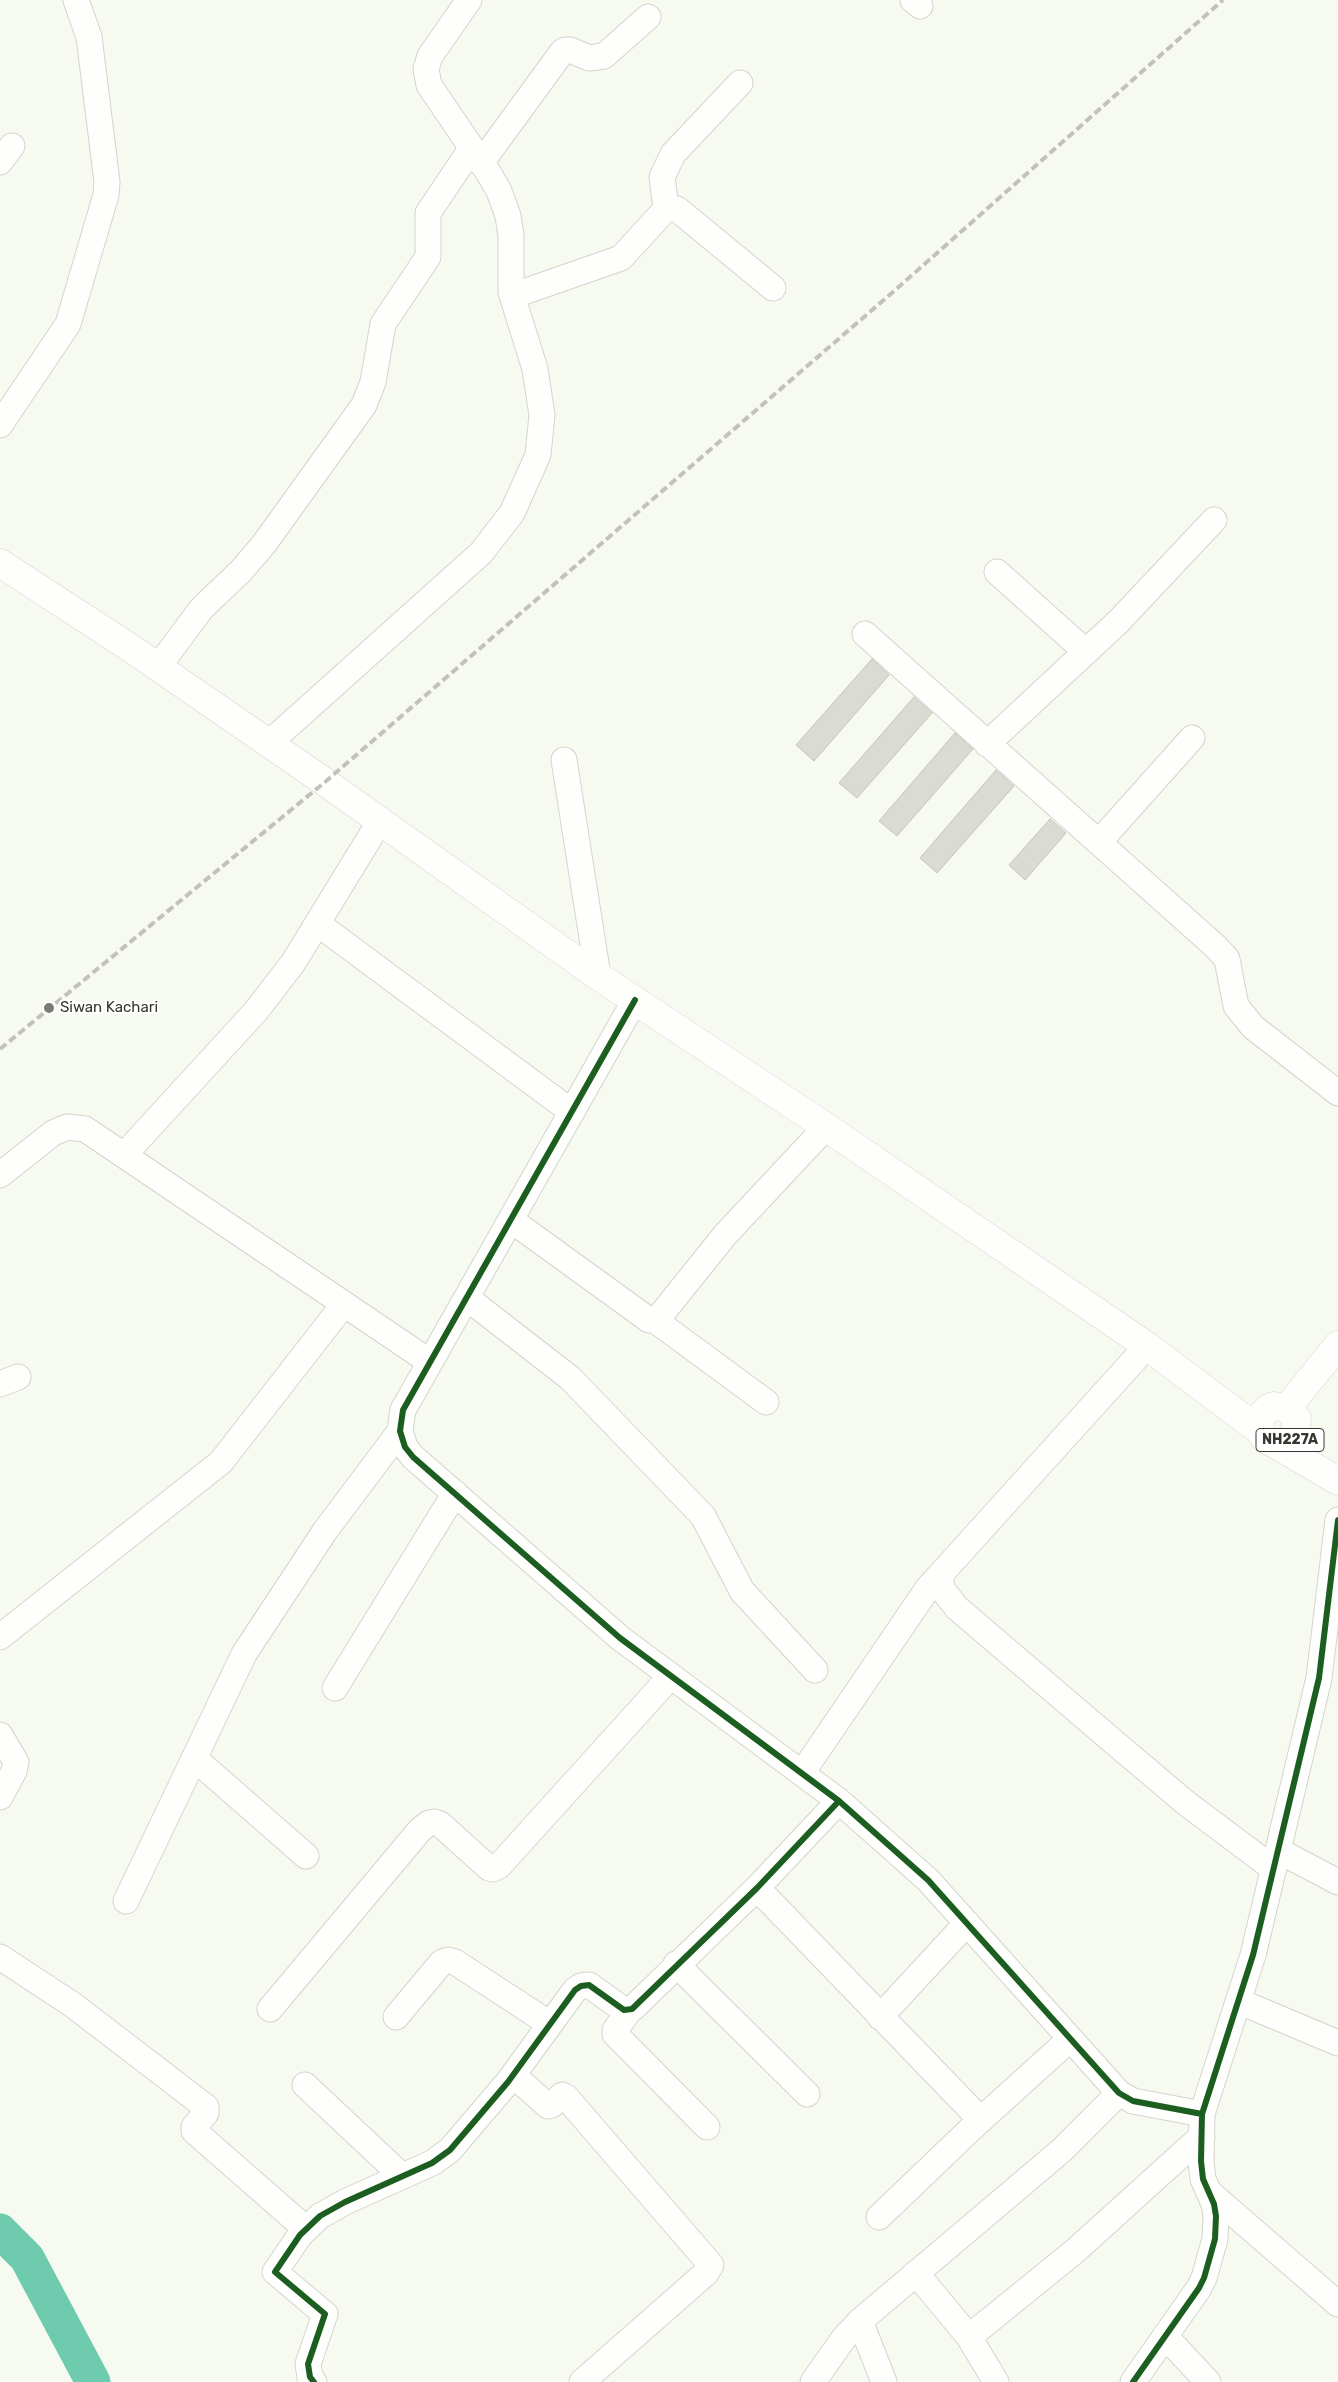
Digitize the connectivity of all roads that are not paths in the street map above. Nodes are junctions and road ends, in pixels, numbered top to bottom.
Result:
1 (76, 0) edge
2 (469, 0) edge
3 (648, 17) dead end
4 (740, 83) dead end
5 (476, 156) junction
6 (666, 209) junction
7 (772, 288) dead end
8 (512, 296) junction
9 (0, 425) edge
10 (1214, 520) dead end
11 (0, 562) edge
12 (997, 572) dead end
13 (865, 634) dead end
14 (1086, 650) junction
15 (158, 667) junction
16 (1192, 738) dead end
17 (269, 744) junction
18 (987, 744) junction
19 (564, 760) dead end
20 (380, 821) junction
21 (1099, 842) junction
22 (318, 924) junction
23 (598, 976) junction
24 (635, 1000) junction
25 (1338, 1093) edge
26 (572, 1112) junction
27 (826, 1127) junction
28 (124, 1156) junction
29 (0, 1175) edge
30 (511, 1220) junction
31 (467, 1298) junction
32 (344, 1304) junction
33 (656, 1322) junction
34 (1338, 1345) edge
35 (1147, 1346) junction
36 (430, 1362) junction
37 (766, 1402) dead end
38 (400, 1431) junction
39 (1267, 1437) junction
40 (1338, 1481) edge
41 (455, 1493) junction
42 (1338, 1520) edge
43 (940, 1575) junction
44 (0, 1637) edge
45 (815, 1670) dead end
46 (670, 1677) junction
47 (334, 1688) dead end
48 (0, 1735) edge
49 (194, 1758) junction
50 (802, 1773) junction
51 (0, 1797) edge
52 (839, 1801) junction
53 (306, 1856) dead end
54 (1276, 1860) junction
55 (1338, 1882) edge
56 (757, 1888) junction
57 (126, 1901) dead end
58 (967, 1923) junction
59 (0, 1957) edge
60 (676, 1964) junction
61 (1238, 2001) junction
62 (270, 2010) dead end
63 (630, 2010) junction
64 (396, 2016) dead end
65 (880, 2017) junction
66 (550, 2024) junction
67 (1070, 2039) junction
68 (1338, 2044) edge
69 (513, 2075) junction
70 (304, 2085) dead end
71 (1119, 2093) junction
72 (806, 2094) dead end
73 (981, 2120) junction
74 (1202, 2125) junction
75 (707, 2127) dead end
76 (402, 2176) junction
77 (1210, 2193) junction
78 (879, 2217) dead end
79 (306, 2229) junction
80 (916, 2273) junction
81 (1338, 2304) edge
82 (860, 2321) junction
83 (1165, 2336) junction
84 (969, 2337) junction
85 (314, 2382) edge
86 (582, 2382) edge
87 (813, 2382) edge
88 (884, 2382) edge
89 (996, 2382) edge
90 (1133, 2382) edge
91 (1208, 2382) edge

1 - 9 street
2 - 5 street
3 - 5 street
4 - 6 street
5 - 8 street
5 - 15 street
6 - 7 street
6 - 8 street
8 - 17 street
10 - 14 street
11 - 15 main road, NH227A
12 - 14 street
13 - 18 street
14 - 18 street
15 - 17 main road, NH227A
16 - 21 street
17 - 20 main road, NH227A
18 - 21 street
19 - 23 street
20 - 22 street
20 - 23 main road, NH227A
21 - 25 street
22 - 26 street
22 - 28 street
23 - 24 main road, NH227A
24 - 26 street
24 - 27 main road, NH227A
26 - 30 street
27 - 33 street
27 - 35 main road, NH227A
28 - 29 street
28 - 32 street
30 - 31 street
30 - 33 street
31 - 36 street
31 - 45 street
32 - 36 street
32 - 44 street
33 - 37 street
34 - 39 main road, NH227A
35 - 39 main road, NH227A
35 - 43 street
36 - 38 street
38 - 41 street
38 - 49 street
39 - 40 main road, NH227A
41 - 46 street
41 - 47 street
42 - 54 street
43 - 50 street
43 - 54 street
46 - 50 street
46 - 62 street
48 - 51 street
49 - 53 street
49 - 57 street
50 - 52 street
52 - 56 street
52 - 58 street
54 - 55 street
54 - 61 street
56 - 60 street
56 - 65 street
58 - 65 street
58 - 67 street
59 - 79 street
60 - 63 street
60 - 72 street
61 - 68 street
61 - 74 street
63 - 66 street
63 - 75 street
64 - 66 street
65 - 73 street
66 - 69 street
67 - 71 street
67 - 73 street
69 - 76 street
69 - 86 street
70 - 76 street
71 - 74 street
71 - 80 street
73 - 78 street
74 - 77 street
74 - 84 street
76 - 79 street
77 - 81 street
77 - 83 street
79 - 85 street
80 - 82 street
80 - 84 street
82 - 87 street
82 - 88 street
83 - 90 street
83 - 91 street
84 - 89 street

